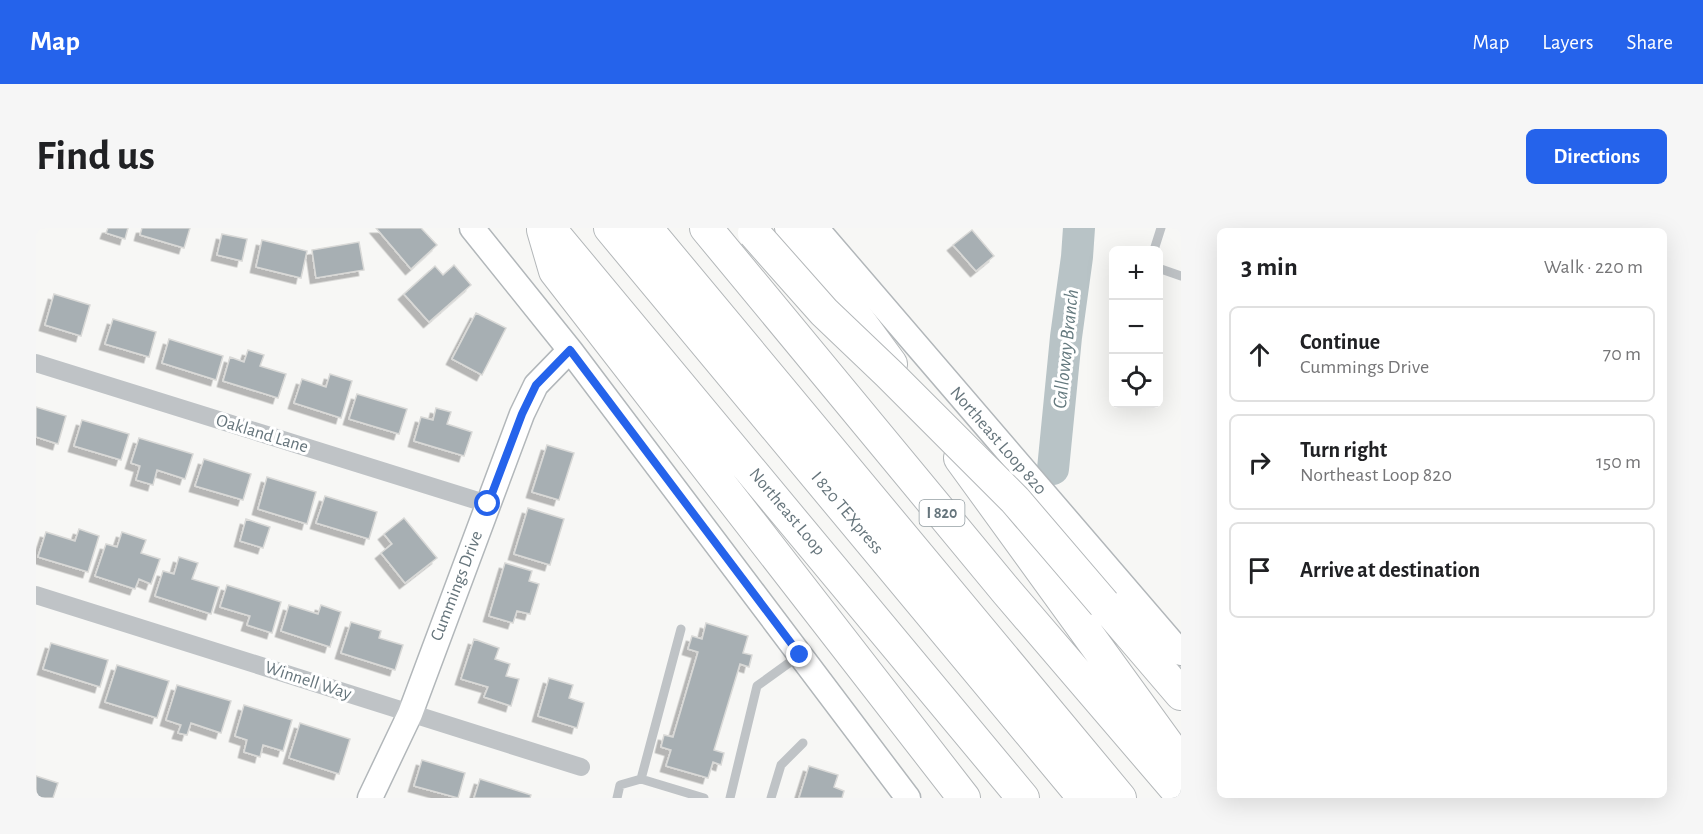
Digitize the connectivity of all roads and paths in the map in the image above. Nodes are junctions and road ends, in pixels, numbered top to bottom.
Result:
1 (472, 228) edge
2 (543, 228) edge
3 (549, 228) edge
4 (610, 228) edge
5 (646, 228) edge
6 (706, 228) edge
7 (791, 228) edge
8 (816, 228) edge
9 (1161, 228) edge
10 (752, 230) edge
11 (1155, 246) edge
12 (1163, 270) edge
13 (1181, 276) edge
14 (570, 350) junction
15 (36, 363) edge
16 (488, 504) junction
17 (36, 595) edge
18 (681, 629) dead end
19 (1181, 653) edge
20 (800, 655) junction
21 (1181, 694) edge
22 (410, 714) junction
23 (803, 743) dead end
24 (1181, 763) edge
25 (581, 767) dead end
26 (641, 779) junction
27 (1181, 795) edge
28 (370, 798) edge
29 (617, 798) edge
30 (704, 798) edge
31 (730, 798) edge
32 (771, 798) edge
33 (908, 798) edge
34 (964, 798) edge
35 (1023, 798) edge
36 (1084, 798) edge
37 (1120, 798) edge

1 - 14 main road
2 - 34 highway
3 - 35 highway, Northeast Loop
4 - 36 highway, I 820 TEXpress
5 - 37 highway, I 820 TEXpress
6 - 27 highway, I 820
7 - 24 highway
8 - 19 main road, Northeast Loop 820
9 - 11 lane
10 - 21 highway, bridge
12 - 13 lane
14 - 16 main road, Cummings Drive
14 - 20 main road
15 - 16 street, Oakland Lane
16 - 22 main road, Cummings Drive
17 - 22 street, Winnell Way
18 - 26 lane
20 - 31 lane
20 - 33 main road
22 - 25 street, Winnell Way
22 - 28 main road, Cummings Drive
23 - 32 lane
26 - 29 lane
26 - 30 lane

